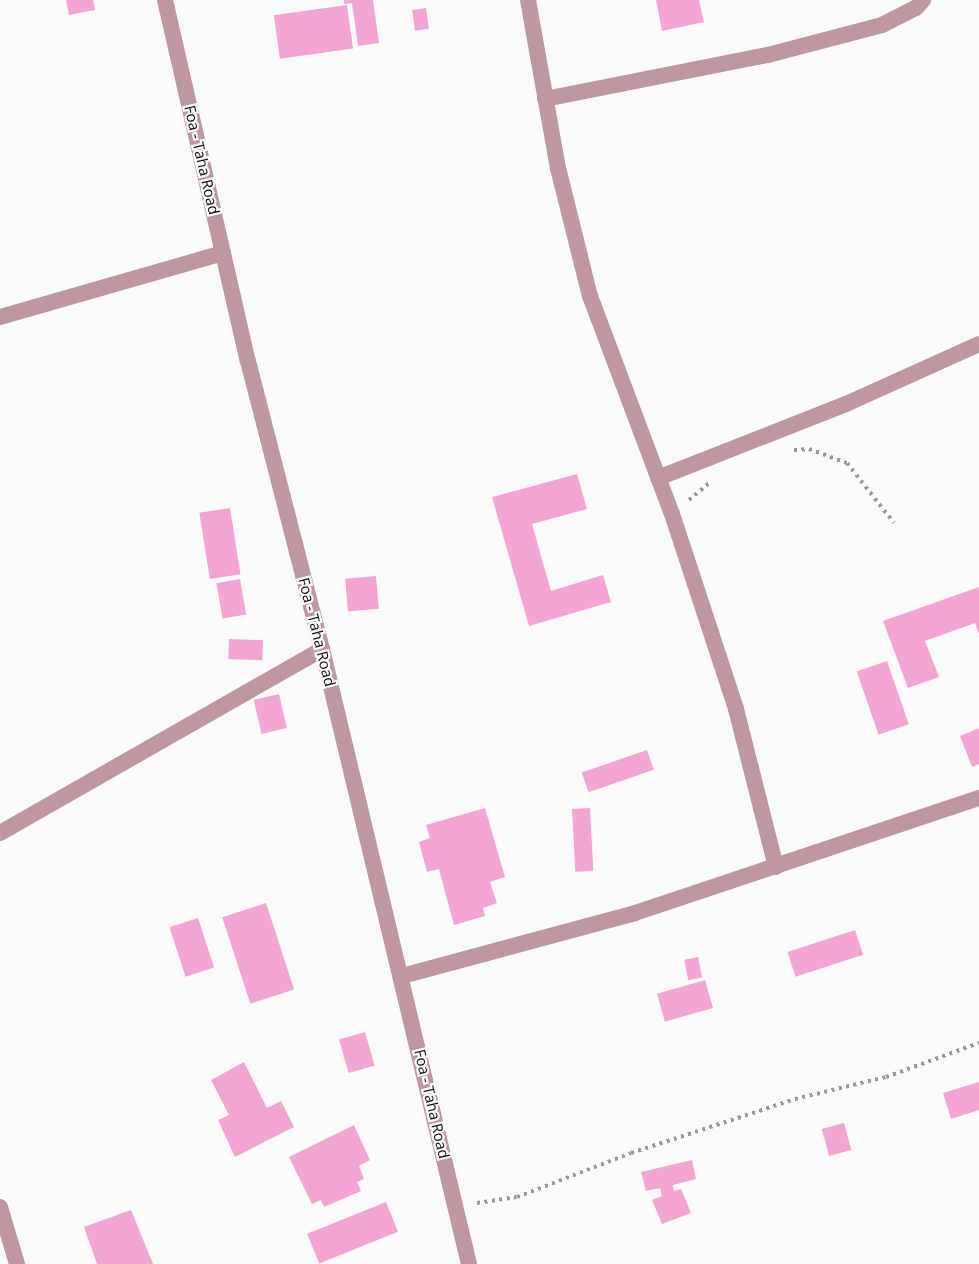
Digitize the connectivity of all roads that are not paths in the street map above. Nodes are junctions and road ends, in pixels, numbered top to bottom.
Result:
1 (165, 0) edge
2 (528, 0) edge
3 (923, 0) edge
4 (545, 99) junction
5 (223, 253) junction
6 (0, 316) edge
7 (979, 344) edge
8 (658, 478) junction
9 (322, 650) junction
10 (979, 798) edge
11 (0, 834) edge
12 (776, 867) junction
13 (402, 976) junction
14 (0, 1207) edge
15 (17, 1264) edge
16 (469, 1264) edge

1 - 5 street, Foa - Taha Road
2 - 4 street
3 - 4 street
4 - 8 street
5 - 6 street
5 - 9 street, Foa - Taha Road
7 - 8 street
8 - 12 street
9 - 11 street
9 - 13 street, Foa - Taha Road
10 - 12 street
12 - 13 street
13 - 16 street, Foa - Taha Road
14 - 15 street

